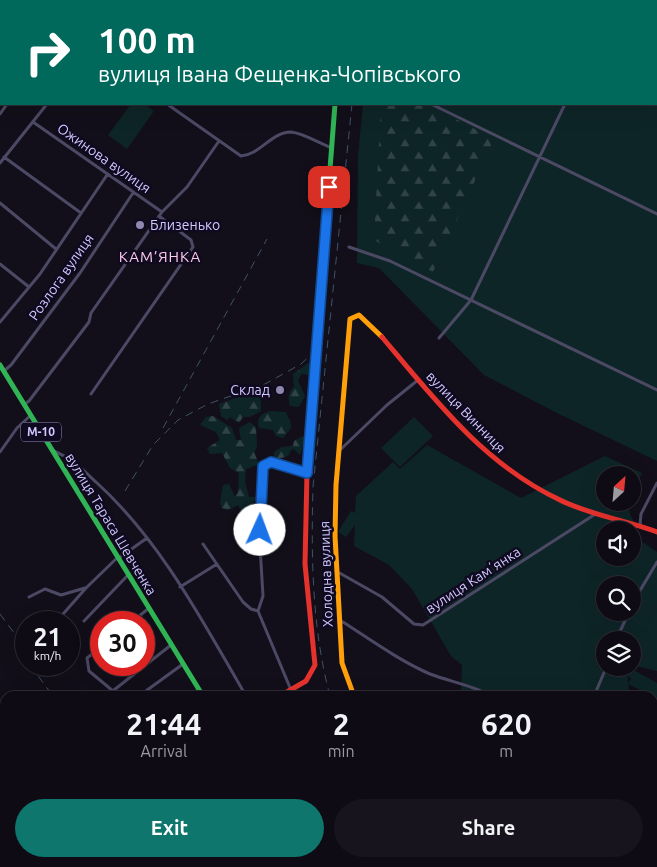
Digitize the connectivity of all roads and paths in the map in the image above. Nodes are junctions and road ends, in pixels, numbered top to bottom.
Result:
1 (46, 105) edge
2 (168, 105) edge
3 (335, 105) edge
4 (433, 105) edge
5 (565, 105) edge
6 (33, 122) junction
7 (219, 141) junction
8 (332, 148) junction
9 (4, 157) junction
10 (540, 157) junction
11 (0, 163) edge
12 (107, 175) junction
13 (133, 192) junction
14 (0, 202) edge
15 (162, 212) junction
16 (81, 213) junction
17 (657, 214) edge
18 (159, 216) junction
19 (349, 248) dead end
20 (56, 249) junction
21 (0, 264) edge
22 (29, 287) junction
23 (471, 300) junction
24 (359, 315) joint
25 (0, 322) edge
26 (439, 338) dead end
27 (1, 368) edge
28 (418, 379) junction
29 (657, 390) edge
30 (91, 394) dead end
31 (25, 404) junction
32 (31, 415) junction
33 (340, 450) junction
34 (54, 451) junction
35 (0, 452) edge
36 (307, 473) junction
37 (657, 483) edge
38 (597, 513) junction
39 (626, 521) edge
40 (640, 521) edge
41 (641, 525) edge
42 (657, 532) edge
43 (147, 538) junction
44 (203, 544) dead end
45 (119, 557) junction
46 (657, 562) edge
47 (217, 564) junction
48 (336, 570) junction
49 (129, 574) junction
50 (180, 587) junction
51 (86, 588) junction
52 (641, 589) edge
53 (29, 598) dead end
54 (149, 608) junction
55 (66, 611) edge
56 (145, 611) edge
57 (258, 611) junction
58 (84, 621) dead end
59 (339, 624) junction
60 (171, 645) junction
61 (90, 656) edge
62 (183, 664) junction
63 (90, 671) edge
64 (96, 676) edge
65 (603, 676) edge
66 (114, 690) joint
67 (292, 690) joint
68 (146, 691) edge
69 (200, 691) edge
70 (243, 691) edge
71 (352, 691) edge
72 (483, 691) edge
73 (596, 691) edge

1 - 6 street
2 - 7 street
3 - 8 main road
4 - 10 street
5 - 10 street
6 - 9 street
6 - 12 street, Ожинова вулиця
7 - 8 street
7 - 15 street
8 - 36 main road
9 - 11 street
9 - 16 street
10 - 17 street
10 - 23 street
12 - 13 street, Ожинова вулиця
12 - 16 street
13 - 15 street, Ожинова вулиця
13 - 27 street, Розлога вулиця
14 - 20 street
15 - 18 street
16 - 20 street
18 - 30 street
18 - 31 street
19 - 23 street
20 - 22 street
21 - 22 street
22 - 25 street
23 - 26 street
23 - 29 street
24 - 28 main road, вулиця Винниця
24 - 33 main road, Холодна вулиця
27 - 31 main road, вулиця Тараса Шевченка / М-10
28 - 33 street
28 - 38 main road, вулиця Винниця
31 - 32 main road, вулиця Тараса Шевченка / М-10
32 - 34 main road, вулиця Тараса Шевченка / М-10
32 - 35 street
33 - 48 main road, Холодна вулиця
34 - 43 street
34 - 45 main road, вулиця Тараса Шевченка / М-10
36 - 57 street
36 - 67 main road
37 - 40 street
38 - 39 main road, вулиця Винниця
38 - 48 street, вулиця Камʼянка
41 - 42 main road, вулиця Винниця
43 - 45 street
43 - 50 street
44 - 47 street
45 - 49 main road, вулиця Тараса Шевченка / М-10
45 - 51 street
46 - 52 street
47 - 50 street
47 - 57 street
48 - 59 main road, Холодна вулиця
49 - 54 main road, вулиця Тараса Шевченка / М-10
49 - 58 street
50 - 70 street
51 - 53 street
51 - 55 street
54 - 56 street
54 - 60 main road, вулиця Тараса Шевченка / М-10
57 - 67 street
59 - 71 main road, Холодна вулиця
59 - 72 street
60 - 62 main road, вулиця Тараса Шевченка / М-10
60 - 66 street
61 - 63 street
62 - 68 street
62 - 69 main road, вулиця Тараса Шевченка / М-10
64 - 66 street
65 - 73 street

